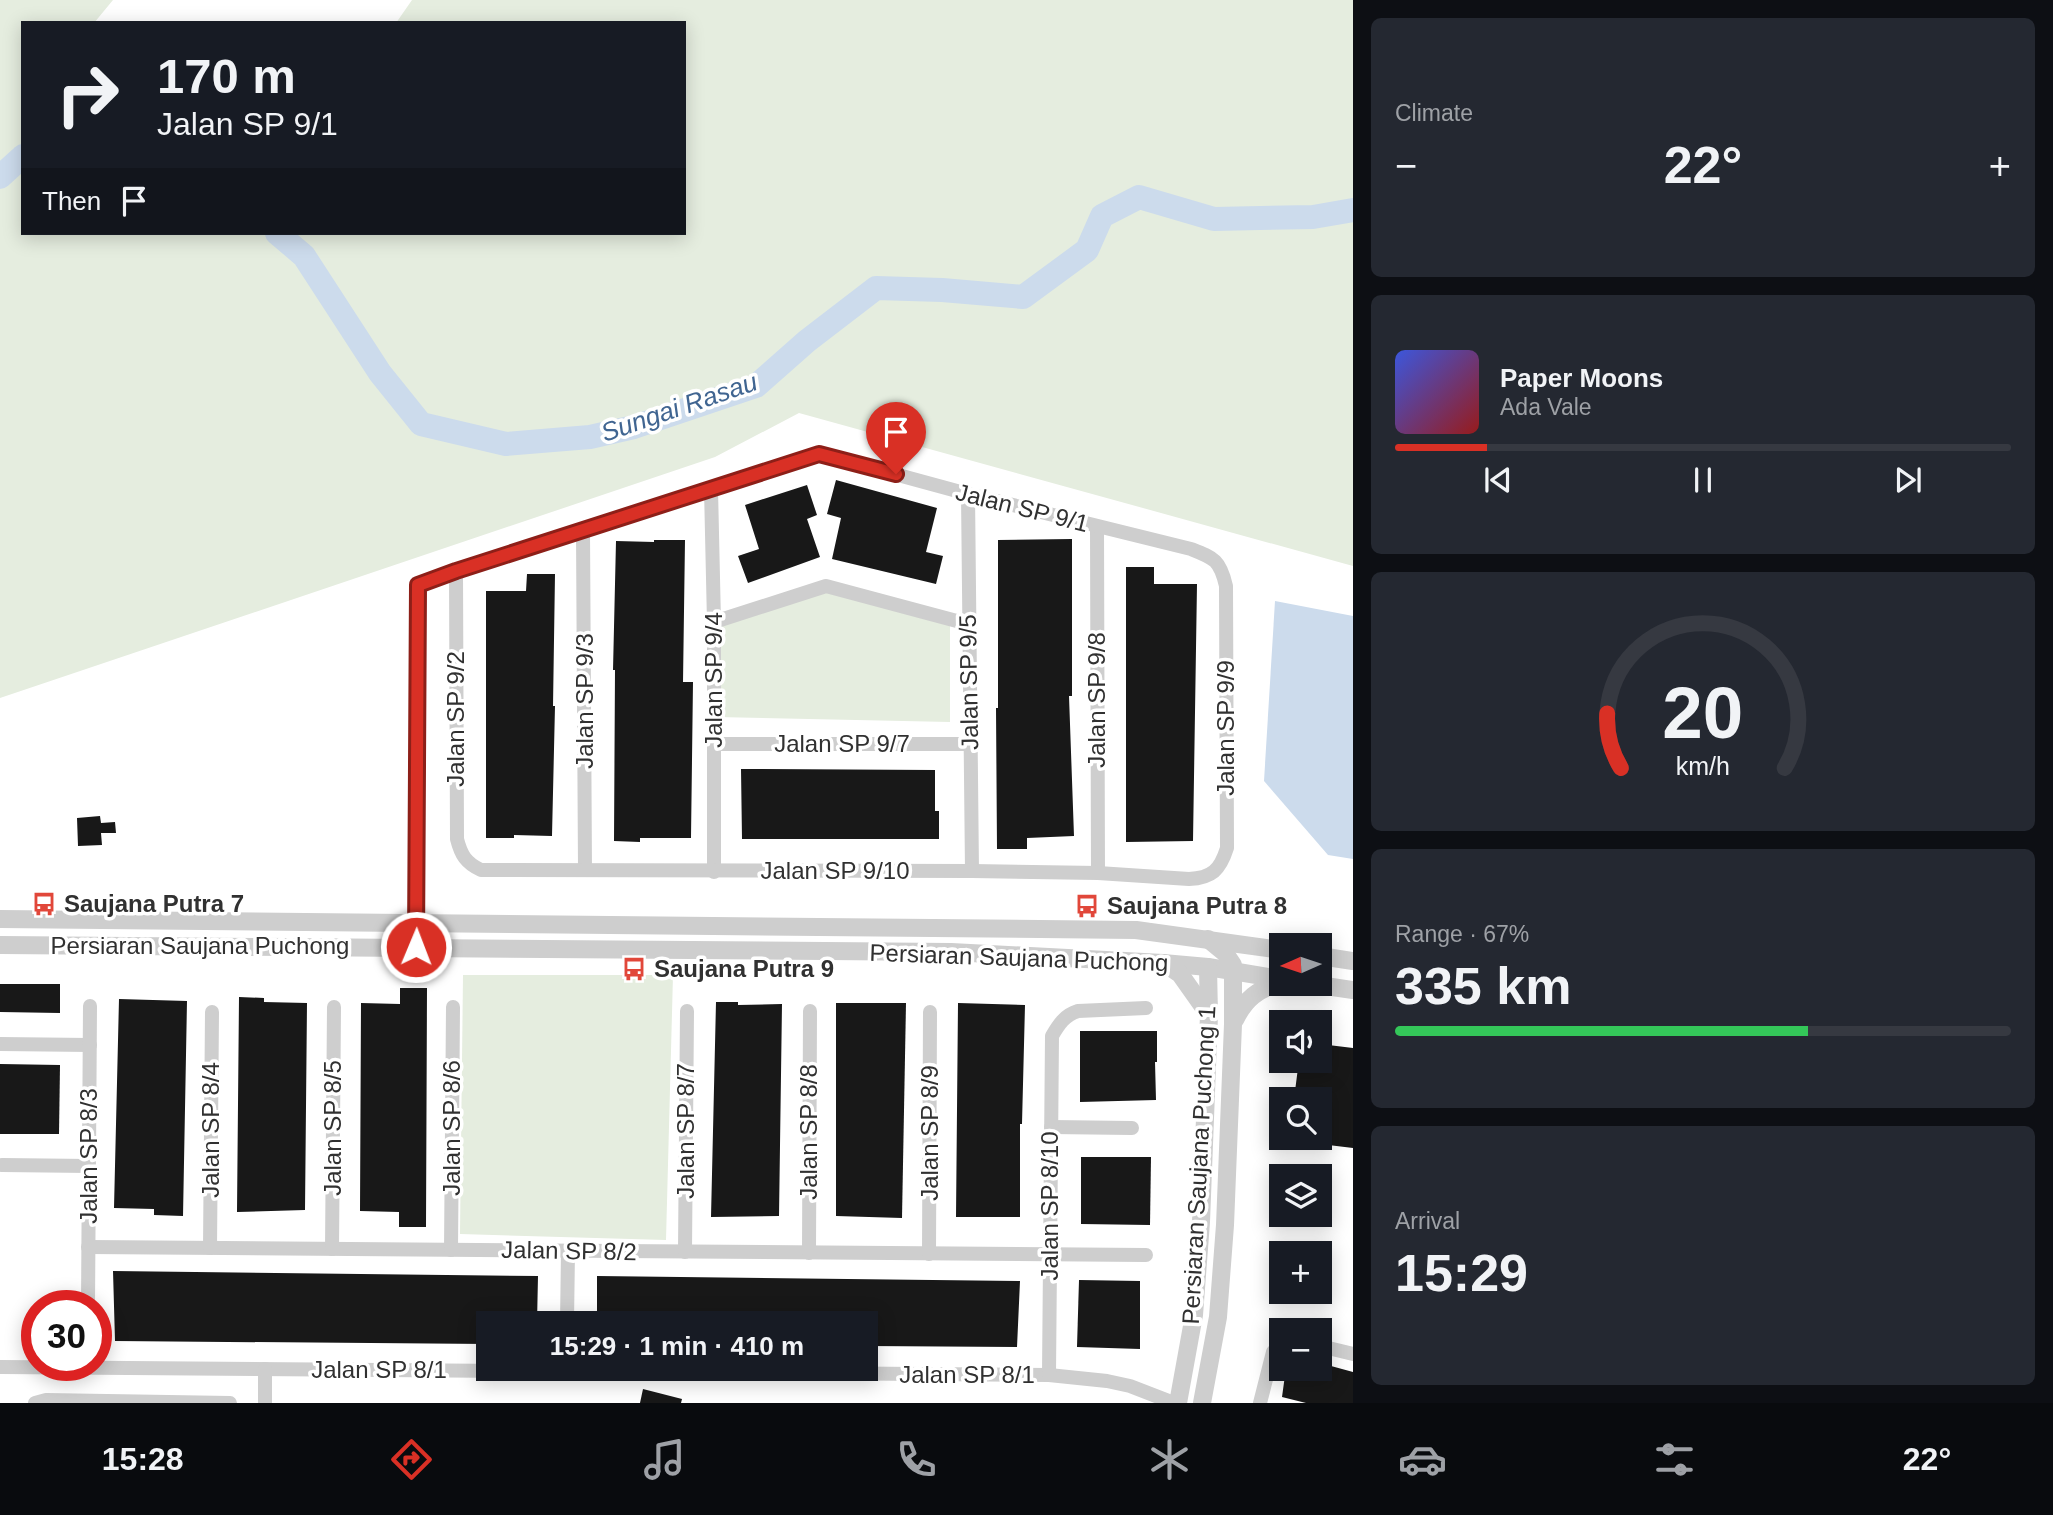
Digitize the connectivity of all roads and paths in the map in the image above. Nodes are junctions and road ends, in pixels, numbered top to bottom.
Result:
1 (711, 489) junction
2 (968, 494) junction
3 (1097, 527) junction
4 (583, 531) junction
5 (1222, 569) joint
6 (456, 571) junction
7 (714, 622) junction
8 (968, 624) junction
9 (714, 744) junction
10 (970, 744) junction
11 (468, 864) joint
12 (586, 870) junction
13 (972, 871) junction
14 (714, 872) junction
15 (1098, 873) junction
16 (1203, 878) joint
17 (0, 919) edge
18 (417, 922) junction
19 (1206, 938) junction
20 (0, 945) edge
21 (1259, 946) junction
22 (416, 947) junction
23 (1269, 948) edge
24 (1225, 953) junction
25 (1332, 958) edge
26 (1353, 961) edge
27 (1163, 963) junction
28 (1208, 967) junction
29 (1233, 971) junction
30 (1269, 978) edge
31 (1269, 985) edge
32 (1332, 987) edge
33 (1353, 990) edge
34 (90, 1006) dead end
35 (334, 1007) dead end
36 (453, 1007) dead end
37 (1146, 1008) dead end
38 (687, 1011) dead end
39 (810, 1011) dead end
40 (212, 1012) dead end
41 (930, 1012) dead end
42 (1209, 1015) junction
43 (1233, 1024) junction
44 (0, 1044) edge
45 (90, 1045) junction
46 (1051, 1127) junction
47 (1132, 1128) dead end
48 (2, 1166) dead end
49 (89, 1166) junction
50 (88, 1247) junction
51 (210, 1248) junction
52 (332, 1249) junction
53 (452, 1250) junction
54 (568, 1251) junction
55 (685, 1252) junction
56 (809, 1253) junction
57 (929, 1254) junction
58 (1050, 1255) junction
59 (1146, 1255) dead end
60 (88, 1290) edge
61 (567, 1311) edge
62 (1332, 1349) edge
63 (1353, 1354) edge
64 (112, 1366) edge
65 (0, 1367) edge
66 (21, 1367) edge
67 (1269, 1368) edge
68 (265, 1369) junction
69 (476, 1370) edge
70 (878, 1373) edge
71 (1049, 1375) junction
72 (145, 1401) edge
73 (35, 1403) edge
74 (230, 1403) edge
75 (265, 1403) edge
76 (1176, 1403) edge
77 (1202, 1403) edge
78 (1260, 1403) edge

1 - 2 street, Jalan SP 9/1
1 - 4 street, Jalan SP 9/1
1 - 7 street, Jalan SP 9/4
2 - 3 street, Jalan SP 9/1
2 - 8 street, Jalan SP 9/5
3 - 5 street, Jalan SP 9/1
3 - 15 street, Jalan SP 9/8
4 - 6 street, Jalan SP 9/1
4 - 12 street, Jalan SP 9/3
5 - 16 street, Jalan SP 9/9
6 - 11 street, Jalan SP 9/2
6 - 18 street, Jalan SP 9/1
7 - 8 street
7 - 9 street, Jalan SP 9/4
8 - 10 street, Jalan SP 9/5
9 - 10 street, Jalan SP 9/7
9 - 14 street, Jalan SP 9/4
10 - 13 street, Jalan SP 9/5
11 - 12 street, Jalan SP 9/10
12 - 14 street, Jalan SP 9/10
13 - 14 street, Jalan SP 9/10
13 - 15 street, Jalan SP 9/10
15 - 16 street, Jalan SP 9/10
17 - 18 street, Persiaran Saujana Puchong
18 - 19 street, Persiaran Saujana Puchong
18 - 22 street
19 - 21 street, Persiaran Saujana Puchong
19 - 24 street
20 - 22 street, Persiaran Saujana Puchong
21 - 23 street, Persiaran Saujana Puchong
21 - 24 street
22 - 27 street, Persiaran Saujana Puchong
24 - 28 street
24 - 29 street
25 - 26 street
27 - 28 street, Persiaran Saujana Puchong
27 - 42 street
28 - 29 street, Persiaran Saujana Puchong
28 - 42 street, Persiaran Saujana Puchong 1
29 - 30 street, Persiaran Saujana Puchong
29 - 43 street, Persiaran Saujana Puchong 1
31 - 43 street
32 - 33 street
34 - 45 street, Jalan SP 8/3
35 - 52 street, Jalan SP 8/5
36 - 53 street, Jalan SP 8/6
37 - 46 street, Jalan SP 8/10
38 - 55 street, Jalan SP 8/7
39 - 56 street, Jalan SP 8/8
40 - 51 street, Jalan SP 8/4
41 - 57 street, Jalan SP 8/9
42 - 76 street, Persiaran Saujana Puchong 1
43 - 77 street, Persiaran Saujana Puchong 1
44 - 45 street
45 - 49 street, Jalan SP 8/3
46 - 47 street
46 - 58 street, Jalan SP 8/10
48 - 49 street
49 - 50 street, Jalan SP 8/3
50 - 51 street, Jalan SP 8/2
50 - 60 street, Jalan SP 8/3
51 - 52 street, Jalan SP 8/2
52 - 53 street, Jalan SP 8/2
53 - 54 street, Jalan SP 8/2
54 - 55 street, Jalan SP 8/2
54 - 61 street
55 - 56 street, Jalan SP 8/2
56 - 57 street, Jalan SP 8/2
57 - 58 street, Jalan SP 8/2
58 - 59 street, Jalan SP 8/2
58 - 71 street, Jalan SP 8/10
62 - 63 street
64 - 68 street, Jalan SP 8/1
65 - 66 street, Jalan SP 8/1
67 - 78 street
68 - 69 street, Jalan SP 8/1
68 - 75 street
70 - 71 street, Jalan SP 8/1
71 - 76 street, Jalan SP 8/1
72 - 73 street
72 - 74 street

